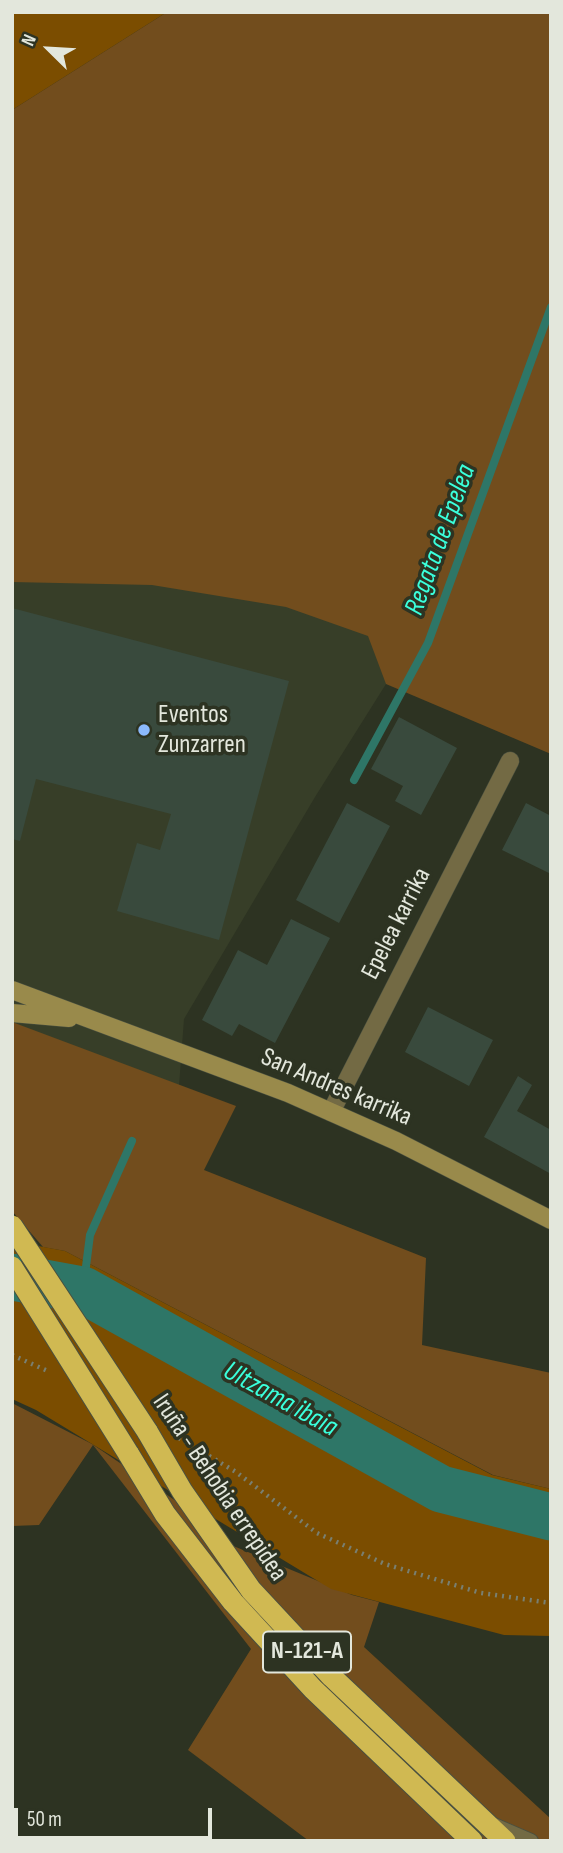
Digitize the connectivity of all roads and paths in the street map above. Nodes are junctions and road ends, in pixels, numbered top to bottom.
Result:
1 (510, 761) dead end
2 (12, 989) edge
3 (12, 1013) edge
4 (94, 1021) junction
5 (331, 1112) junction
6 (551, 1220) edge
7 (12, 1226) edge
8 (12, 1267) edge
9 (12, 1355) edge
10 (55, 1375) dead end
11 (169, 1433) dead end
12 (551, 1603) edge
13 (485, 1821) junction
14 (471, 1841) edge
15 (505, 1841) edge
16 (531, 1841) edge

1 - 5 street, Epelea karrika
2 - 4 street
3 - 4 street
4 - 5 street, San Andres karrika
5 - 6 street, San Andres karrika
7 - 13 highway, Iruña - Behobia errepidea / N-121-A, bridge
8 - 14 highway, Iruña - Behobia errepidea / N-121-A, bridge
9 - 10 path
11 - 12 path
13 - 15 highway, Iruña - Behobia errepidea / N-121-A
13 - 16 lane

